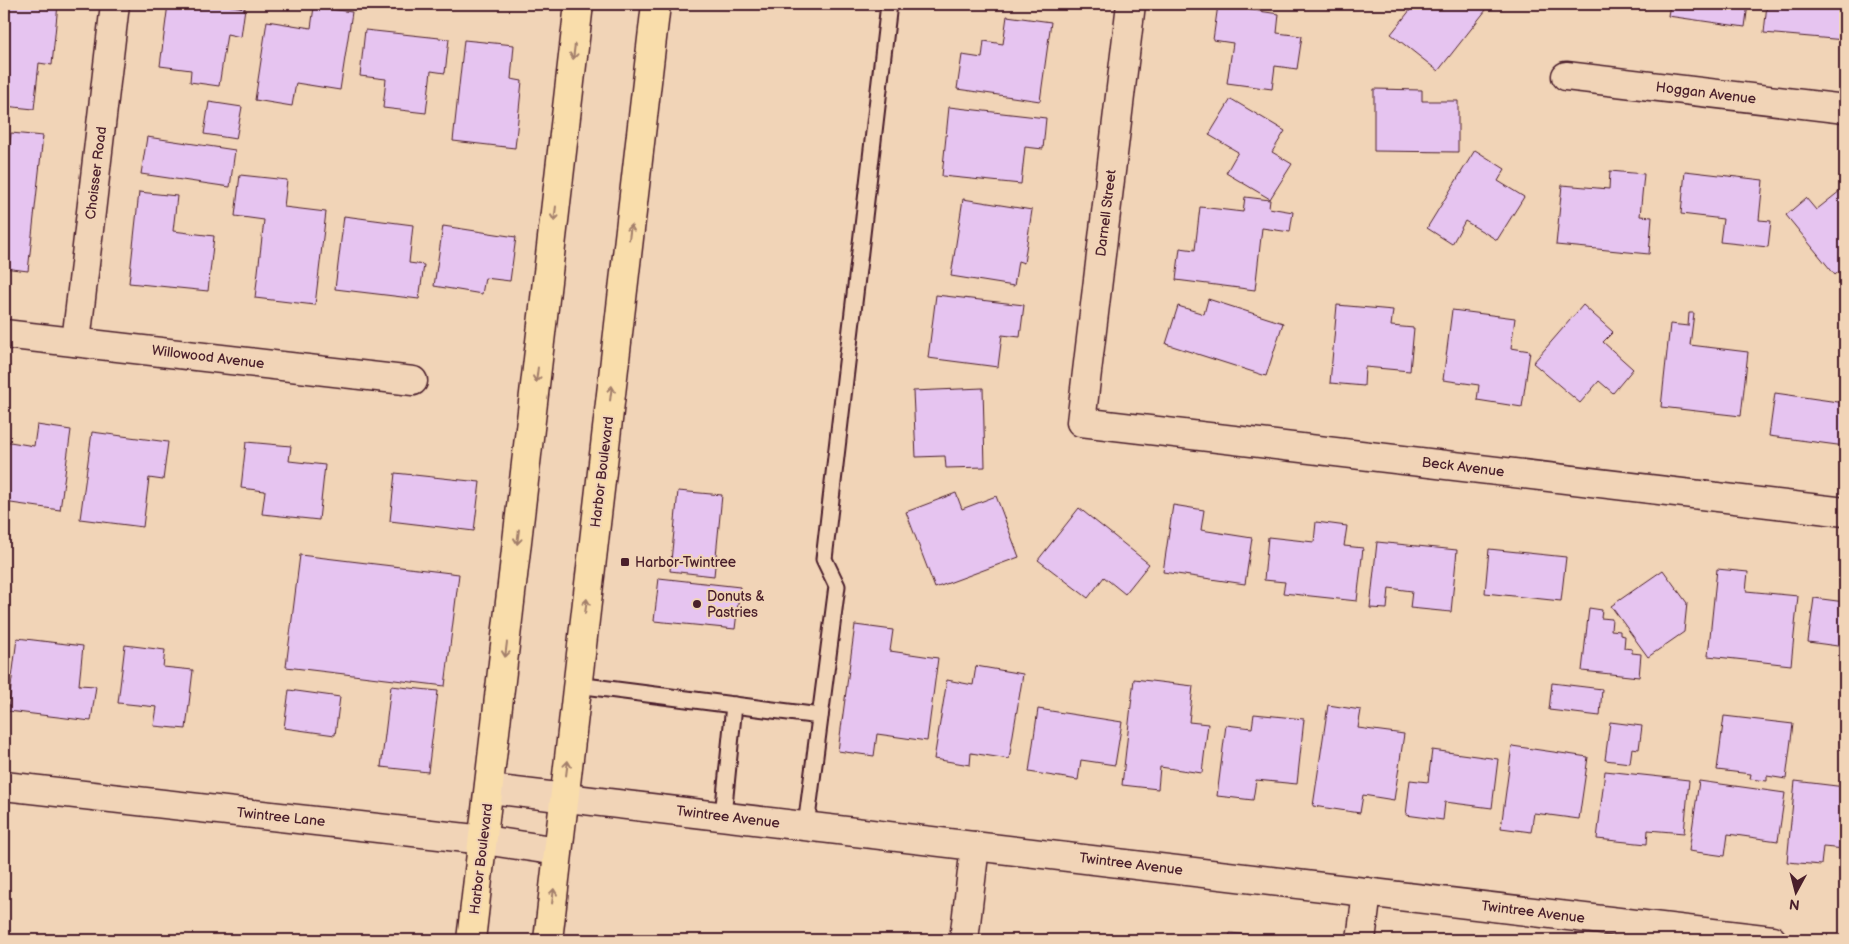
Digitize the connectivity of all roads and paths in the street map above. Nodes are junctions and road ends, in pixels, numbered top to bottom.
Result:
1 (115, 4) edge
2 (579, 4) edge
3 (656, 4) edge
4 (889, 4) edge
5 (1131, 4) edge
6 (1566, 76) dead end
7 (1845, 110) edge
8 (4, 334) edge
9 (76, 342) junction
10 (413, 381) dead end
11 (1081, 422) joint
12 (1845, 512) edge
13 (577, 685) junction
14 (734, 705) junction
15 (820, 716) junction
16 (4, 786) edge
17 (490, 789) junction
18 (564, 798) junction
19 (722, 816) junction
20 (806, 826) junction
21 (484, 840) junction
22 (976, 846) junction
23 (558, 851) junction
24 (1367, 892) junction
25 (471, 940) edge
26 (548, 940) edge
27 (964, 940) edge
28 (1361, 940) edge
29 (1766, 940) edge
30 (1772, 940) edge

1 - 9 street, Choisser Road
2 -> 17 main road, Harbor Boulevard
13 -> 3 main road, Harbor Boulevard
4 - 15 lane
5 - 11 street, Darnell Street
6 - 7 street, Hoggan Avenue
8 - 9 street, Willowood Avenue
9 - 10 street, Willowood Avenue
11 - 12 street, Beck Avenue
13 - 14 lane
18 -> 13 main road, Harbor Boulevard
14 - 15 lane
14 - 19 lane
15 - 20 lane
16 - 21 street, Twintree Lane
17 - 18 street, Twintree Avenue
17 - 21 main road, Harbor Boulevard
18 - 19 street, Twintree Avenue
18 - 23 main road, Harbor Boulevard
19 - 20 street, Twintree Avenue
20 - 22 street, Twintree Avenue
21 - 23 street, Twintree Lane
21 - 25 main road, Harbor Boulevard
22 - 24 street, Twintree Avenue
22 - 27 street
26 -> 23 main road, Harbor Boulevard
24 - 28 street
24 - 29 street, Twintree Avenue
29 - 30 street, Twintree Avenue

